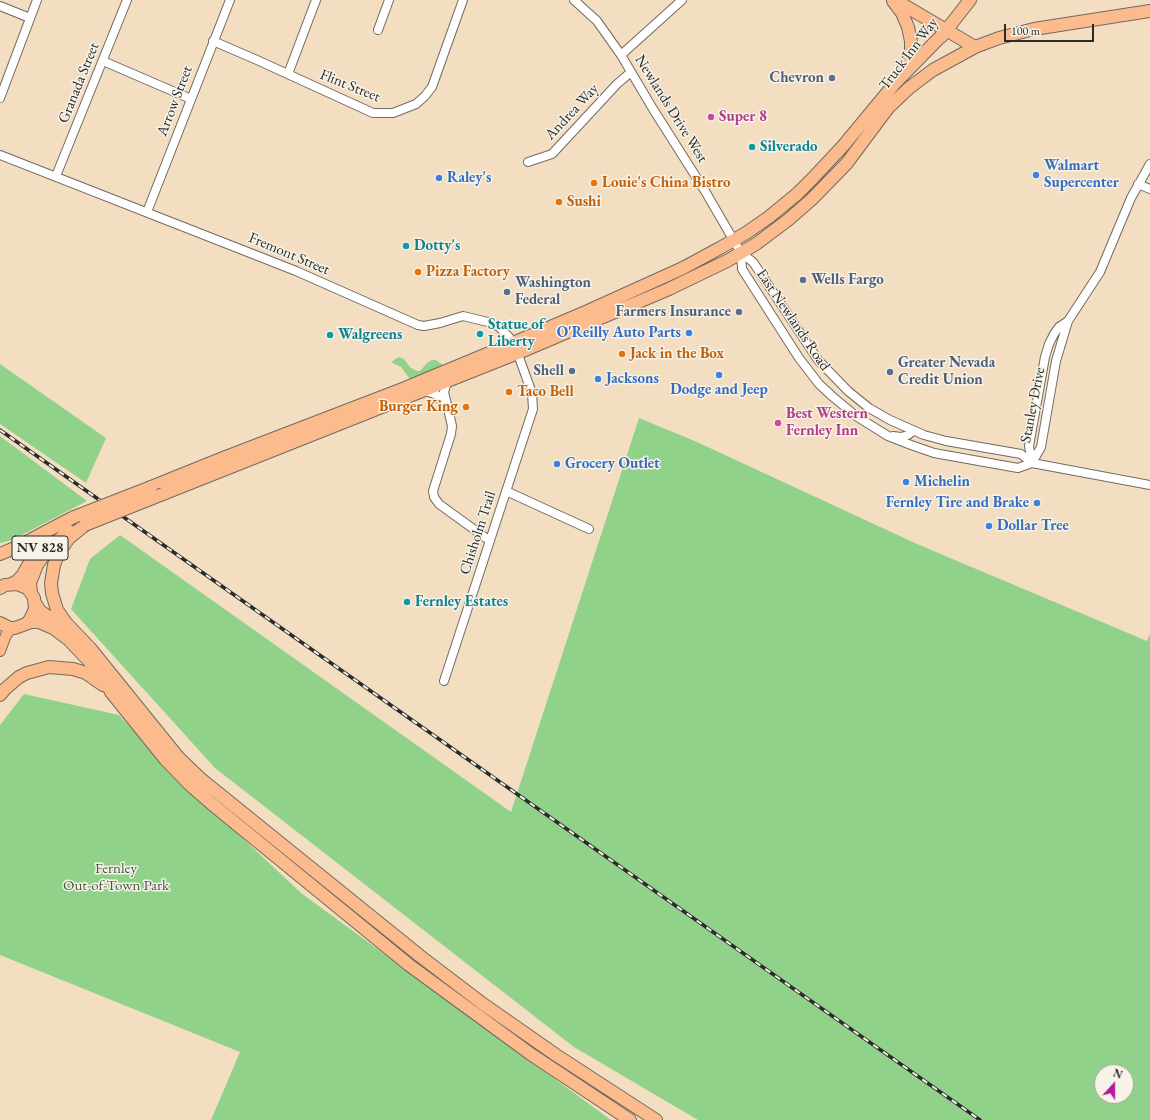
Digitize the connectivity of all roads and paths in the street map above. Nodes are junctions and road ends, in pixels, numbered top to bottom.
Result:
1 (37, 0) edge
2 (127, 0) edge
3 (230, 0) edge
4 (316, 0) edge
5 (389, 0) edge
6 (463, 0) edge
7 (574, 0) edge
8 (682, 0) edge
9 (894, 0) edge
10 (970, 0) edge
11 (0, 6) edge
12 (1150, 11) edge
13 (30, 18) junction
14 (378, 30) dead end
15 (946, 31) junction
16 (213, 41) junction
17 (975, 47) junction
18 (621, 55) junction
19 (103, 61) junction
20 (631, 72) junction
21 (288, 74) junction
22 (4, 78) edge
23 (896, 82) junction
24 (0, 98) edge
25 (191, 99) junction
26 (888, 108) junction
27 (0, 155) edge
28 (528, 162) dead end
29 (1150, 164) edge
30 (56, 176) junction
31 (1138, 184) junction
32 (1150, 189) edge
33 (147, 212) junction
34 (734, 240) junction
35 (741, 253) junction
36 (1068, 321) junction
37 (516, 348) junction
38 (447, 382) junction
39 (426, 391) junction
40 (532, 393) joint
41 (447, 409) junction
42 (913, 430) junction
43 (888, 436) junction
44 (1032, 463) junction
45 (1150, 485) edge
46 (506, 491) junction
47 (74, 517) junction
48 (85, 525) junction
49 (589, 529) dead end
50 (490, 541) junction
51 (0, 554) edge
52 (3, 587) edge
53 (33, 598) junction
54 (0, 623) edge
55 (21, 626) junction
56 (75, 633) junction
57 (0, 651) edge
58 (444, 681) dead end
59 (111, 692) junction
60 (0, 695) edge
61 (212, 804) junction
62 (267, 832) junction
63 (426, 960) junction
64 (462, 1005) junction
65 (499, 1015) junction
66 (630, 1120) edge
67 (656, 1120) edge

1 - 13 street
2 - 19 street, Granada Street
3 - 16 street, Arrow Street
4 - 21 street
5 - 14 street
6 - 21 street, Flint Street
7 - 18 street, Newlands Drive West
8 - 18 street
9 - 15 highway
9 - 23 highway
10 - 15 highway, Truck Inn Way
11 - 13 street
12 - 17 highway
13 - 22 street
15 - 17 highway
15 - 23 highway
15 - 26 highway, Truck Inn Way
16 - 21 street, Flint Street
16 - 25 street, Arrow Street
17 - 26 highway
18 - 20 street, Newlands Drive West
19 - 25 street
19 - 30 street, Granada Street
20 - 28 street, Andrea Way
20 - 34 street, Newlands Drive West
22 - 24 street
23 - 34 highway
25 - 33 street, Arrow Street
26 - 35 highway
27 - 30 street, Fremont Street
29 - 31 street, Stanley Drive
30 - 33 street, Fremont Street
31 - 32 street
31 - 36 street, Stanley Drive
33 - 37 street, Fremont Street
34 - 35 street, East Newlands Road
34 - 37 highway
35 - 37 highway
35 - 42 street, East Newlands Road
35 - 43 street, East Newlands Road
36 - 44 street, Stanley Drive
36 - 44 street, Stanley Drive
37 - 38 highway
37 - 40 street, Fremont Street
37 - 47 highway, bridge
38 - 39 highway
38 - 41 street
39 - 41 street
39 - 48 highway, bridge
40 - 46 street, Chisholm Trail
41 - 50 street
42 - 43 street
42 - 44 street, East Newlands Road
43 - 44 street, East Newlands Road
44 - 45 street, East Newlands Road
46 - 49 street
46 - 50 street, Chisholm Trail
47 - 51 highway
47 - 52 highway, NV 828
48 - 53 highway
48 - 56 highway
50 - 58 street, Chisholm Trail
52 - 53 highway
53 - 55 highway
53 - 56 highway
54 - 55 highway
55 - 57 main road
55 - 59 highway
56 - 62 highway
59 - 60 highway
59 - 61 highway
61 - 62 highway
61 - 64 highway
62 - 63 highway
63 - 64 highway
63 - 65 highway
64 - 65 highway
64 - 66 highway
65 - 67 highway

